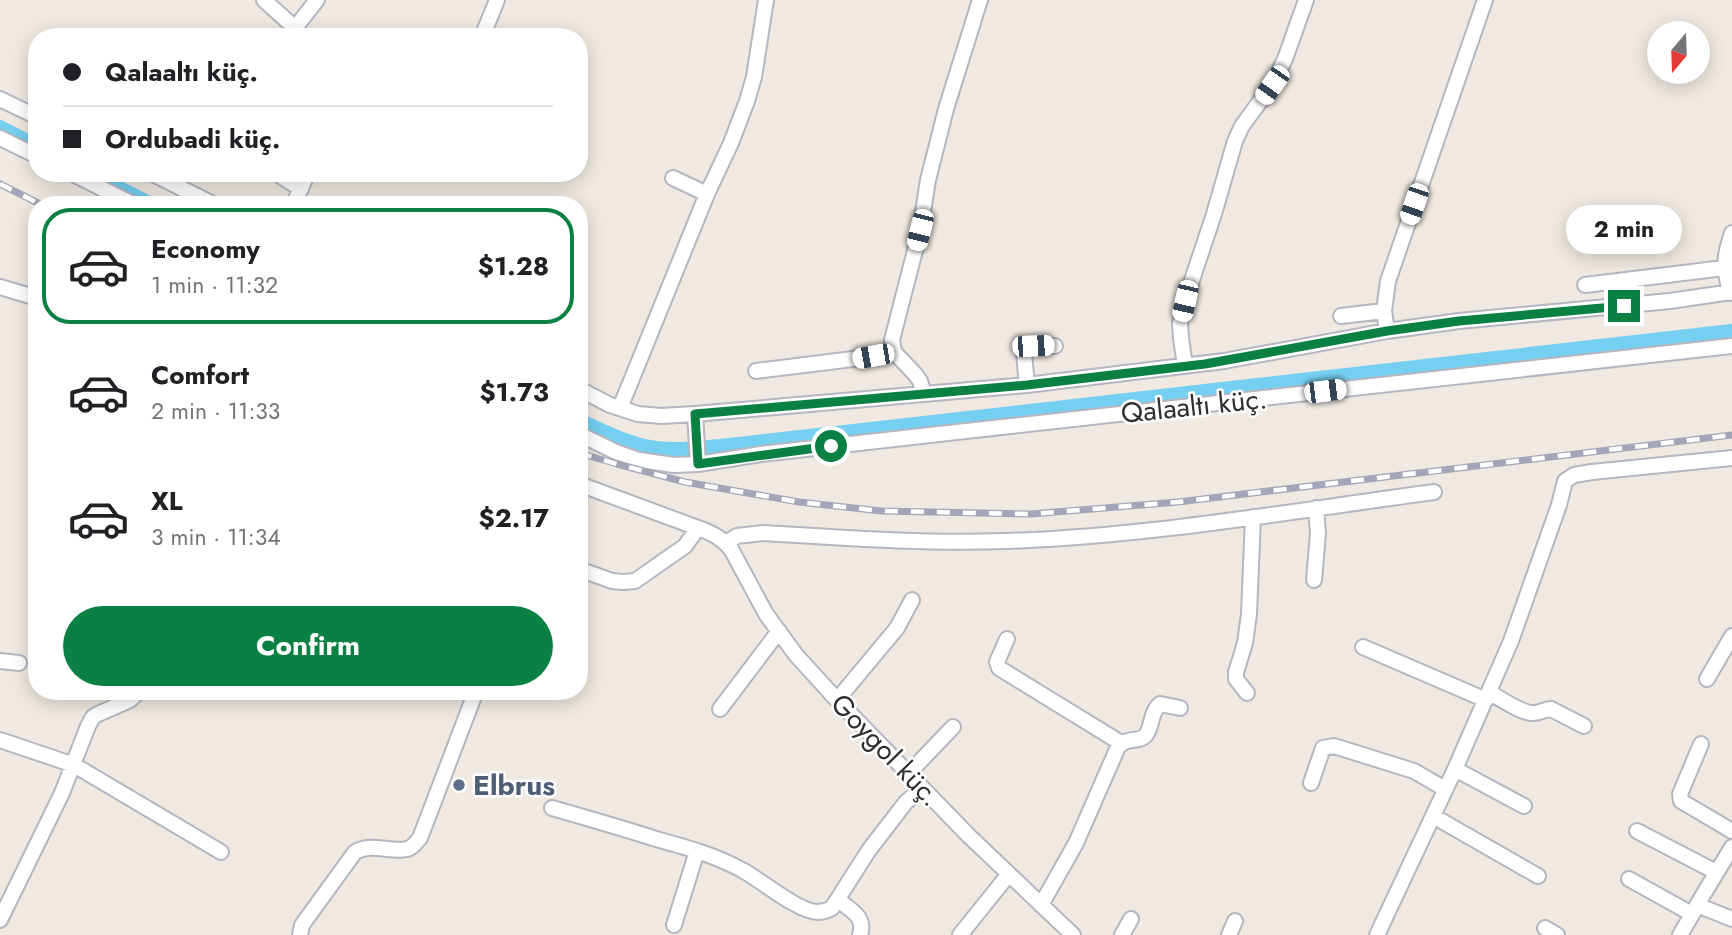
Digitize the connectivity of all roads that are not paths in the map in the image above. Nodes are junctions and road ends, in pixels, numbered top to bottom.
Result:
1 (264, 0) edge
2 (317, 0) edge
3 (497, 0) edge
4 (766, 0) edge
5 (979, 0) edge
6 (1306, 0) edge
7 (1485, 0) edge
8 (295, 28) edge
9 (301, 28) edge
10 (486, 28) edge
11 (0, 99) edge
12 (28, 113) edge
13 (0, 138) edge
14 (28, 152) edge
15 (673, 178) dead end
16 (89, 182) edge
17 (169, 182) edge
18 (290, 182) edge
19 (304, 182) edge
20 (301, 189) junction
21 (707, 194) junction
22 (117, 196) edge
23 (197, 196) edge
24 (298, 196) edge
25 (1732, 233) edge
26 (1724, 268) junction
27 (1585, 285) dead end
28 (0, 287) edge
29 (1731, 293) edge
30 (28, 296) edge
31 (1384, 311) junction
32 (1341, 316) dead end
33 (1387, 331) junction
34 (1055, 345) dead end
35 (1732, 346) edge
36 (894, 352) junction
37 (1185, 366) junction
38 (756, 371) dead end
39 (1027, 385) junction
40 (588, 393) edge
41 (924, 394) junction
42 (620, 408) junction
43 (695, 414) junction
44 (588, 438) edge
45 (1732, 458) edge
46 (698, 464) junction
47 (588, 488) edge
48 (1434, 492) dead end
49 (1316, 508) junction
50 (1253, 517) junction
51 (698, 528) junction
52 (726, 543) junction
53 (588, 572) edge
54 (1314, 580) dead end
55 (912, 600) dead end
56 (779, 631) junction
57 (1732, 636) edge
58 (1007, 639) dead end
59 (1363, 647) dead end
60 (0, 661) edge
61 (19, 663) dead end
62 (1707, 679) dead end
63 (1247, 693) dead end
64 (1487, 696) junction
65 (130, 700) edge
66 (473, 700) edge
67 (837, 700) junction
68 (1180, 708) dead end
69 (720, 709) dead end
70 (1584, 726) dead end
71 (953, 727) dead end
72 (0, 740) edge
73 (1121, 743) junction
74 (1701, 744) dead end
75 (74, 765) junction
76 (1455, 769) junction
77 (908, 774) junction
78 (1311, 783) dead end
79 (922, 789) junction
80 (1445, 789) junction
81 (1524, 806) dead end
82 (552, 808) dead end
83 (1433, 816) junction
84 (1637, 831) dead end
85 (1732, 831) edge
86 (1732, 847) edge
87 (697, 851) junction
88 (221, 852) dead end
89 (1716, 872) junction
90 (1009, 874) junction
91 (1538, 876) dead end
92 (1629, 879) dead end
93 (838, 900) junction
94 (1041, 905) junction
95 (1694, 910) junction
96 (1131, 919) dead end
97 (1732, 919) edge
98 (0, 920) edge
99 (674, 925) dead end
100 (300, 935) edge
101 (860, 935) edge
102 (960, 935) edge
103 (1073, 935) edge
104 (1122, 935) edge
105 (1377, 935) edge
106 (1680, 935) edge

1 - 8 street
2 - 9 street
3 - 10 street
4 - 21 street
5 - 36 street
6 - 37 street
7 - 31 street
11 - 12 street
13 - 14 street
15 - 21 street
16 - 22 street
17 - 23 street
18 - 20 street
19 - 20 street
20 - 24 street
21 - 42 street
25 - 26 street
26 - 27 street
26 - 29 street
28 - 30 street
29 - 33 street
31 - 32 street
31 - 33 street
33 - 37 street
34 - 39 street
35 - 46 street, Qalaaltı küç.
36 - 38 street
36 - 41 street
37 - 39 street
39 - 41 street
40 - 42 street
41 - 43 street
42 - 43 street
43 - 46 street
44 - 46 street, Qalaaltı küç.
45 - 64 street
47 - 51 street
48 - 49 street
49 - 50 street
49 - 54 street
50 - 52 street
50 - 63 street
51 - 52 street
51 - 53 street
52 - 56 street, Goygol küç.
55 - 67 street
56 - 67 street, Goygol küç.
56 - 69 street
57 - 62 street
58 - 73 street
59 - 64 street
60 - 61 street
64 - 70 street
64 - 76 street
65 - 75 street
66 - 100 street
67 - 77 street, Goygol küç.
68 - 73 street
71 - 77 street
72 - 75 street
73 - 94 street
74 - 85 street
75 - 88 street
75 - 98 street
76 - 80 street
76 - 81 street
77 - 79 street, Goygol küç.
78 - 80 street
79 - 90 street, Goygol küç.
79 - 93 street
80 - 83 street
82 - 87 street
83 - 91 street
83 - 105 street
84 - 89 street
86 - 89 street
87 - 93 street
87 - 99 street
89 - 95 street
90 - 94 street, Goygol küç.
90 - 102 street
92 - 95 street
93 - 101 street
94 - 103 street, Goygol küç.
95 - 97 street
95 - 106 street
96 - 104 street

